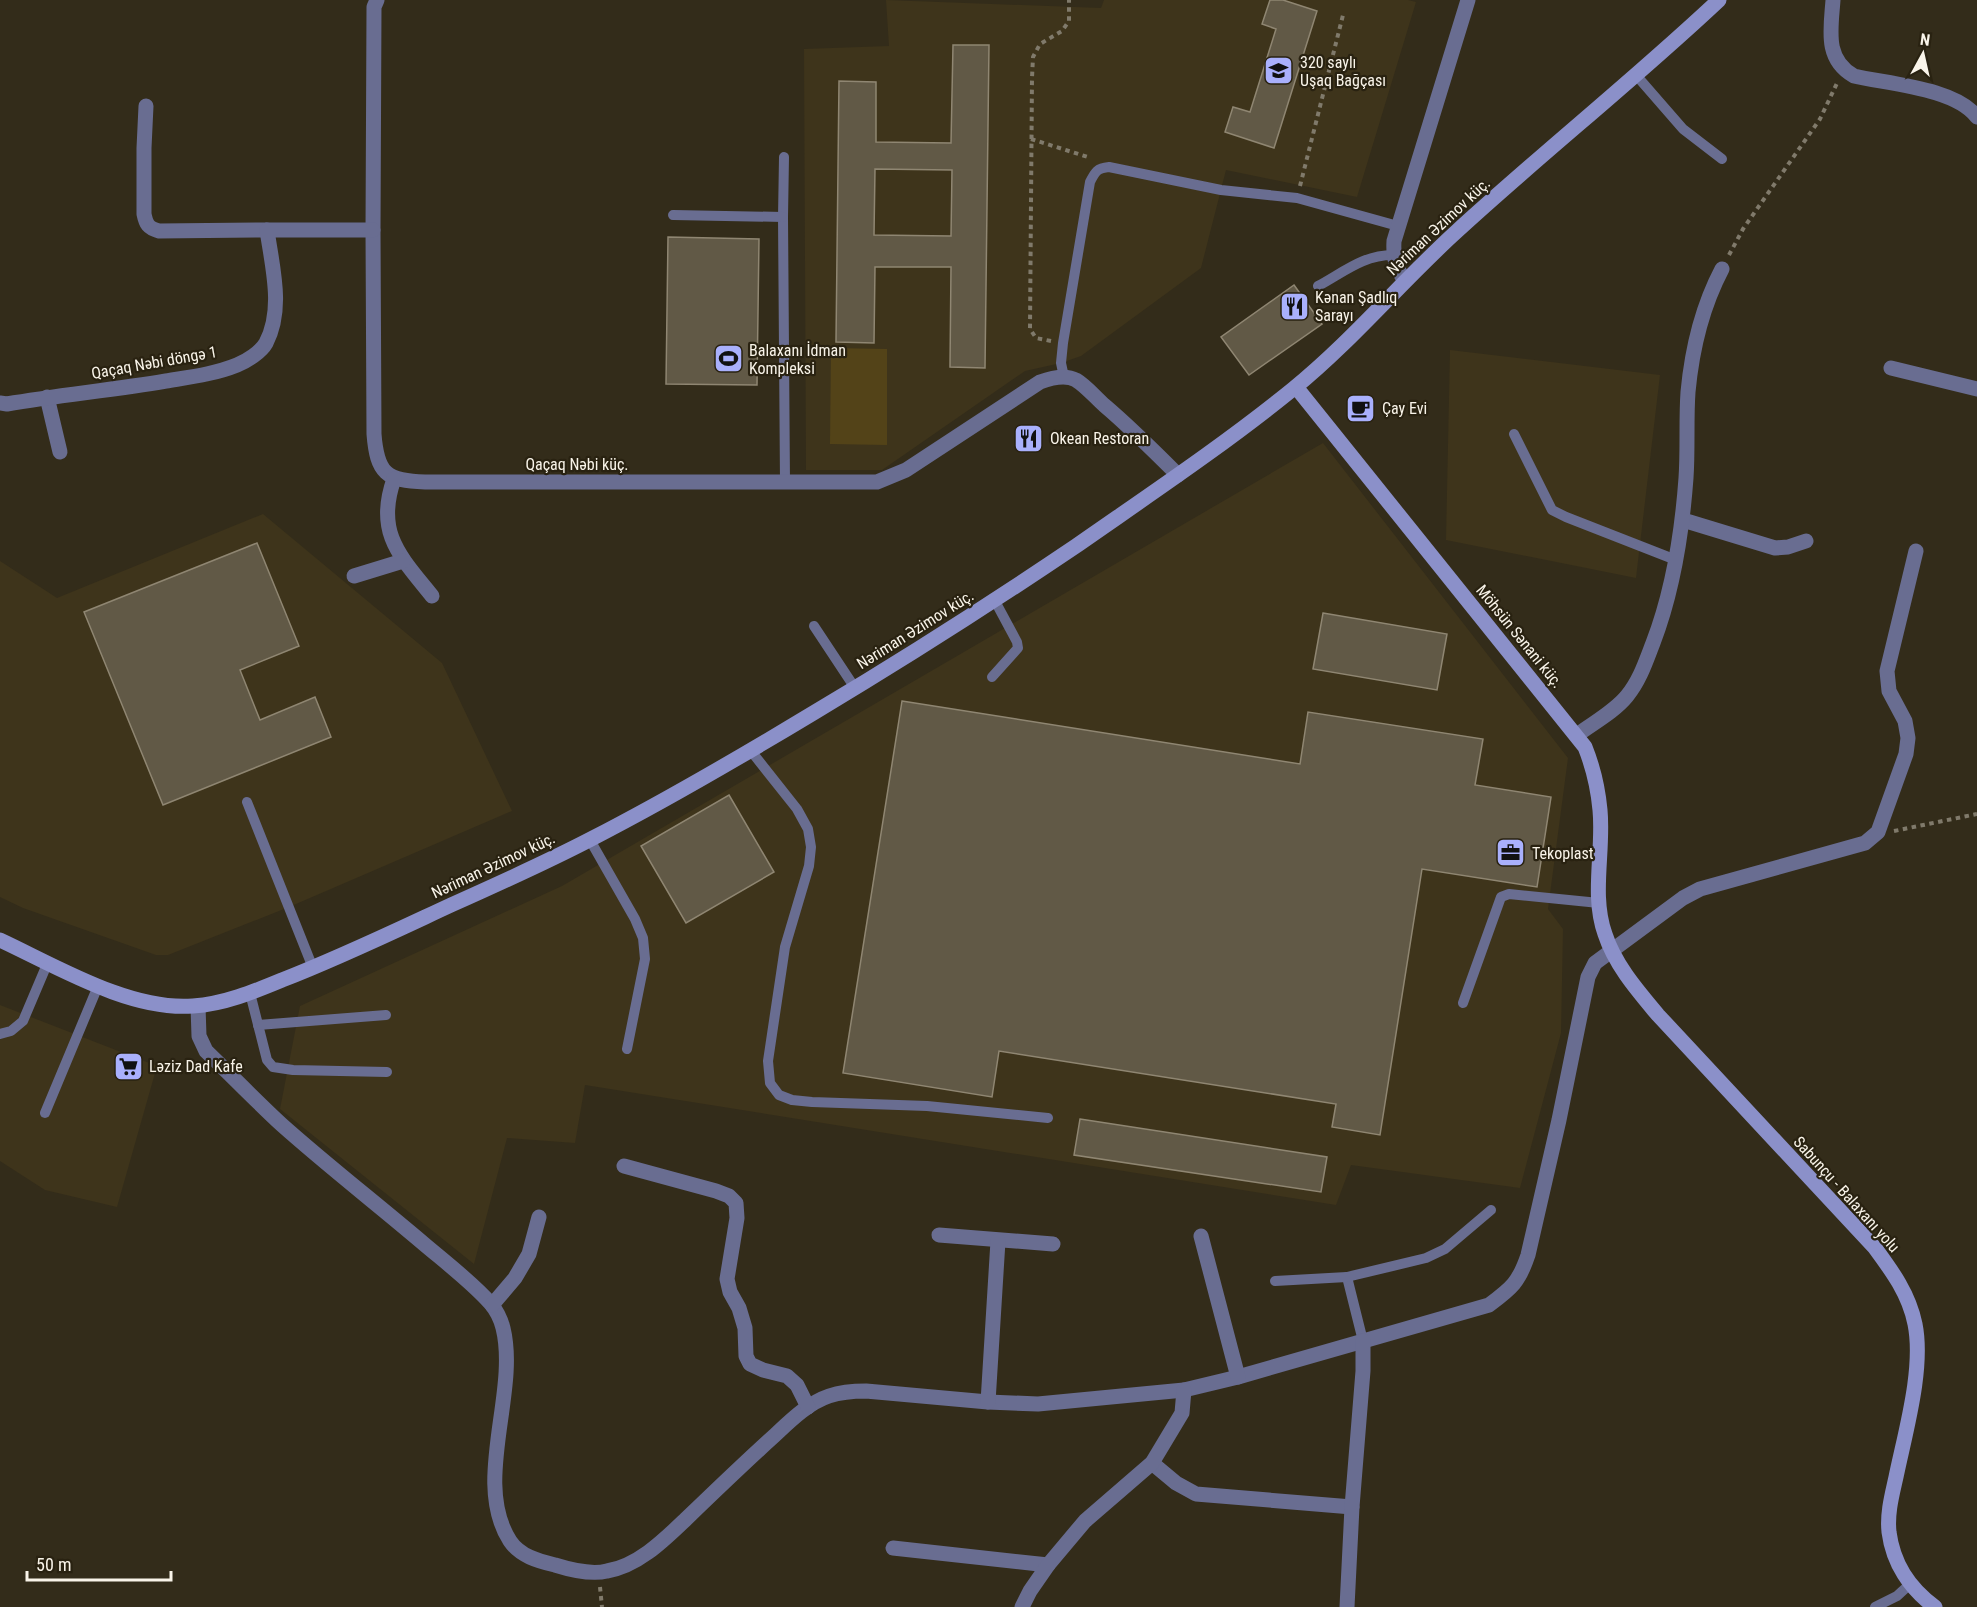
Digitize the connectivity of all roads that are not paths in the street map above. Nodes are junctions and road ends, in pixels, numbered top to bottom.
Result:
1 (376, 0) edge
2 (1468, 0) edge
3 (1719, 0) edge
4 (1833, 0) edge
5 (1636, 75) junction
6 (146, 106) dead end
7 (1977, 117) edge
8 (784, 157) dead end
9 (1722, 159) dead end
10 (674, 215) dead end
11 (783, 217) junction
12 (1398, 226) junction
13 (267, 230) junction
14 (372, 230) junction
15 (1393, 255) junction
16 (1722, 269) road end
17 (1405, 281) junction
18 (1318, 286) dead end
19 (1892, 368) dead end
20 (1064, 377) junction
21 (1296, 387) junction
22 (1977, 389) edge
23 (47, 397) junction
24 (0, 403) edge
25 (1514, 434) dead end
26 (60, 452) dead end
27 (1178, 475) junction
28 (394, 479) junction
29 (784, 483) junction
30 (1683, 520) junction
31 (1806, 541) dead end
32 (1916, 551) dead end
33 (1676, 560) junction
34 (403, 561) junction
35 (354, 576) dead end
36 (432, 596) dead end
37 (995, 601) junction
38 (814, 626) dead end
39 (992, 677) dead end
40 (855, 688) junction
41 (1577, 735) junction
42 (751, 751) junction
43 (247, 802) dead end
44 (590, 840) junction
45 (1599, 903) junction
46 (0, 940) edge
47 (1612, 951) junction
48 (48, 962) junction
49 (313, 968) junction
50 (98, 986) junction
51 (250, 993) junction
52 (1463, 1003) dead end
53 (198, 1006) junction
54 (386, 1015) dead end
55 (258, 1026) junction
56 (0, 1034) edge
57 (627, 1049) dead end
58 (387, 1072) dead end
59 (45, 1113) dead end
60 (1048, 1118) dead end
61 (624, 1166) dead end
62 (1491, 1210) dead end
63 (539, 1217) dead end
64 (939, 1235) dead end
65 (1201, 1236) dead end
66 (998, 1241) junction
67 (1053, 1244) dead end
68 (1347, 1277) junction
69 (1275, 1281) dead end
70 (492, 1305) junction
71 (1364, 1341) junction
72 (1238, 1377) junction
73 (1184, 1390) junction
74 (988, 1402) junction
75 (808, 1407) junction
76 (1152, 1463) junction
77 (1352, 1507) junction
78 (893, 1548) dead end
79 (1048, 1565) junction
80 (1909, 1585) junction
81 (1022, 1607) edge
82 (1347, 1607) edge
83 (1875, 1607) edge
84 (1935, 1607) edge

1 - 14 street
2 - 12 street
3 - 5 main road, Nəriman Əzimov küç.
4 - 7 street
5 - 9 lane
5 - 17 main road, Nəriman Əzimov küç.
6 - 13 street
8 - 11 lane
10 - 11 lane
11 - 29 lane
12 - 15 street
12 - 20 lane
13 - 14 street
13 - 23 street, Qaçaq Nəbi döngə 1
14 - 28 street
15 - 17 street
15 - 18 lane
16 - 30 street
17 - 21 main road, Nəriman Əzimov küç.
19 - 22 street
20 - 27 street
20 - 29 street, Qaçaq Nəbi küç.
21 - 27 main road, Nəriman Əzimov küç.
21 - 41 main road, Möhsün Sənani küç.
23 - 24 street, Qaçaq Nəbi döngə 1
23 - 26 street
25 - 33 lane
27 - 37 main road, Nəriman Əzimov küç.
28 - 29 street, Qaçaq Nəbi küç.
28 - 34 street
30 - 31 street
30 - 33 street
32 - 47 street
33 - 41 street
34 - 35 street
34 - 36 street
37 - 39 lane
37 - 40 main road, Nəriman Əzimov küç.
38 - 40 lane
40 - 42 main road, Nəriman Əzimov küç.
41 - 45 main road, Möhsün Sənani küç.
42 - 44 main road, Nəriman Əzimov küç.
42 - 60 lane
43 - 49 lane
44 - 49 main road, Nəriman Əzimov küç.
44 - 57 lane
45 - 47 main road, Möhsün Sənani küç.
45 - 52 lane
46 - 48 main road, Nəriman Əzimov küç.
47 - 71 street
47 - 80 main road, Sabunçu - Balaxanı yolu
48 - 50 main road, Nəriman Əzimov küç.
48 - 56 lane
49 - 51 main road, Nəriman Əzimov küç.
50 - 53 main road, Nəriman Əzimov küç.
50 - 59 lane
51 - 53 main road, Nəriman Əzimov küç.
51 - 55 lane
53 - 70 street
54 - 55 lane
55 - 58 lane
61 - 75 street
62 - 68 lane
63 - 70 street
64 - 66 street
65 - 72 street
66 - 67 street
66 - 74 street
68 - 69 lane
68 - 71 lane
70 - 75 street
71 - 72 street
71 - 77 street
72 - 73 street
73 - 74 street
73 - 76 street
74 - 75 street
76 - 77 street
76 - 79 street
77 - 82 street
78 - 79 street
79 - 81 street
80 - 83 lane
80 - 84 main road, Sabunçu - Balaxanı yolu

